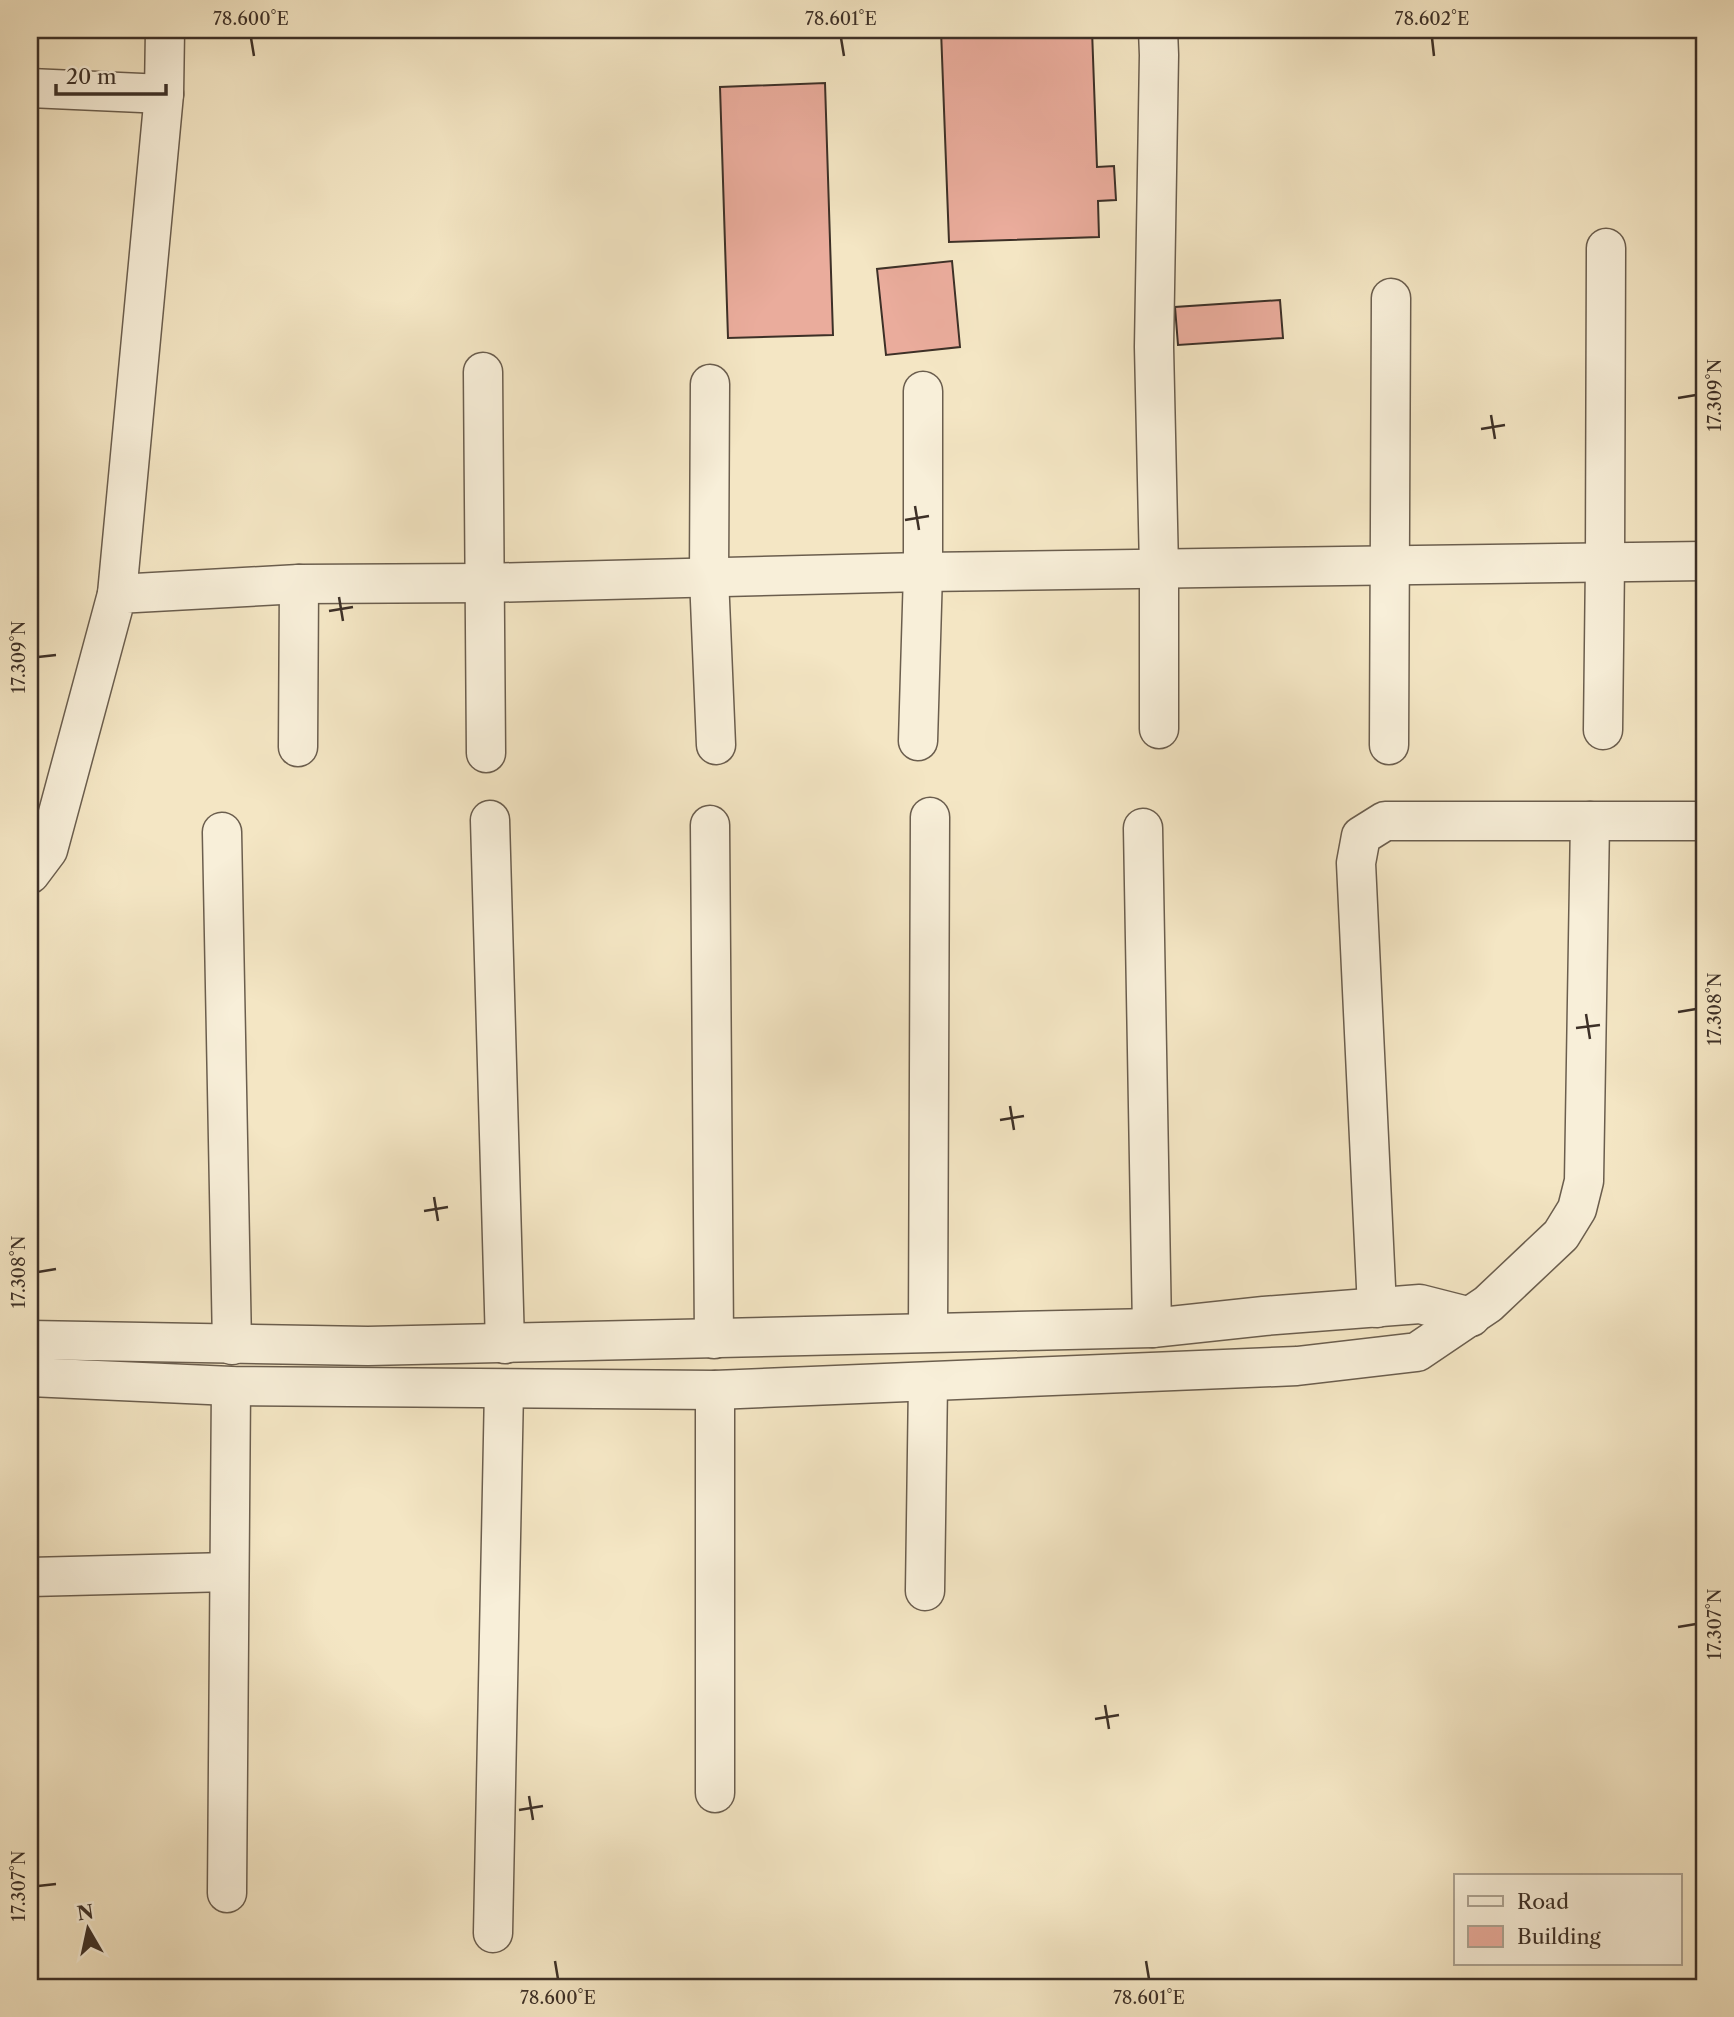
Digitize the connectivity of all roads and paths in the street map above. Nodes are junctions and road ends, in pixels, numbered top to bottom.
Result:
1 (165, 30) edge
2 (1158, 30) edge
3 (30, 88) edge
4 (164, 93) junction
5 (1606, 248) dead end
6 (1391, 298) dead end
7 (483, 372) dead end
8 (710, 384) dead end
9 (923, 391) dead end
10 (1704, 561) edge
11 (1605, 562) junction
12 (1390, 566) junction
13 (1159, 568) junction
14 (923, 572) junction
15 (709, 577) junction
16 (485, 583) junction
17 (299, 584) junction
18 (117, 594) junction
19 (1159, 729) dead end
20 (1603, 730) dead end
21 (918, 741) dead end
22 (716, 745) dead end
23 (1390, 745) dead end
24 (298, 747) dead end
25 (486, 753) dead end
26 (930, 817) dead end
27 (491, 820) dead end
28 (1590, 821) junction
29 (1704, 821) edge
30 (710, 825) dead end
31 (1143, 828) dead end
32 (222, 832) dead end
33 (30, 874) edge
34 (1377, 1308) junction
35 (1264, 1316) junction
36 (1471, 1317) junction
37 (1152, 1328) junction
38 (928, 1332) junction
39 (828, 1335) junction
40 (714, 1339) junction
41 (30, 1340) edge
42 (505, 1344) junction
43 (232, 1345) junction
44 (368, 1346) junction
45 (1268, 1367) junction
46 (30, 1377) edge
47 (928, 1382) junction
48 (829, 1385) junction
49 (231, 1386) junction
50 (368, 1387) junction
51 (504, 1389) junction
52 (715, 1390) junction
53 (229, 1572) junction
54 (30, 1577) edge
55 (925, 1591) dead end
56 (715, 1793) dead end
57 (227, 1893) dead end
58 (493, 1933) dead end

1 - 4 street
2 - 13 street
3 - 4 street
4 - 18 street
5 - 11 street
6 - 12 street
7 - 16 street
8 - 15 street
9 - 14 street
10 - 11 street
11 - 12 street
11 - 20 street
12 - 13 street
12 - 23 street
13 - 14 street
13 - 19 street
14 - 15 street
14 - 21 street
15 - 16 street
15 - 22 street
16 - 17 street
16 - 25 street
17 - 18 street
17 - 24 street
18 - 33 street
26 - 38 street
27 - 42 street
28 - 29 street
28 - 34 street
28 - 36 street
30 - 40 street
31 - 37 street
32 - 43 street
34 - 35 street
34 - 36 street
35 - 37 street
35 - 45 street
36 - 45 street
37 - 38 street
38 - 39 street
39 - 40 street
39 - 48 street
40 - 42 street
41 - 43 street
42 - 44 street
43 - 44 street
44 - 50 street
45 - 47 street
46 - 49 street
47 - 48 street
47 - 55 street
48 - 52 street
49 - 50 street
49 - 53 street
50 - 51 street
51 - 52 street
51 - 58 street
52 - 56 street
53 - 54 street
53 - 57 street

